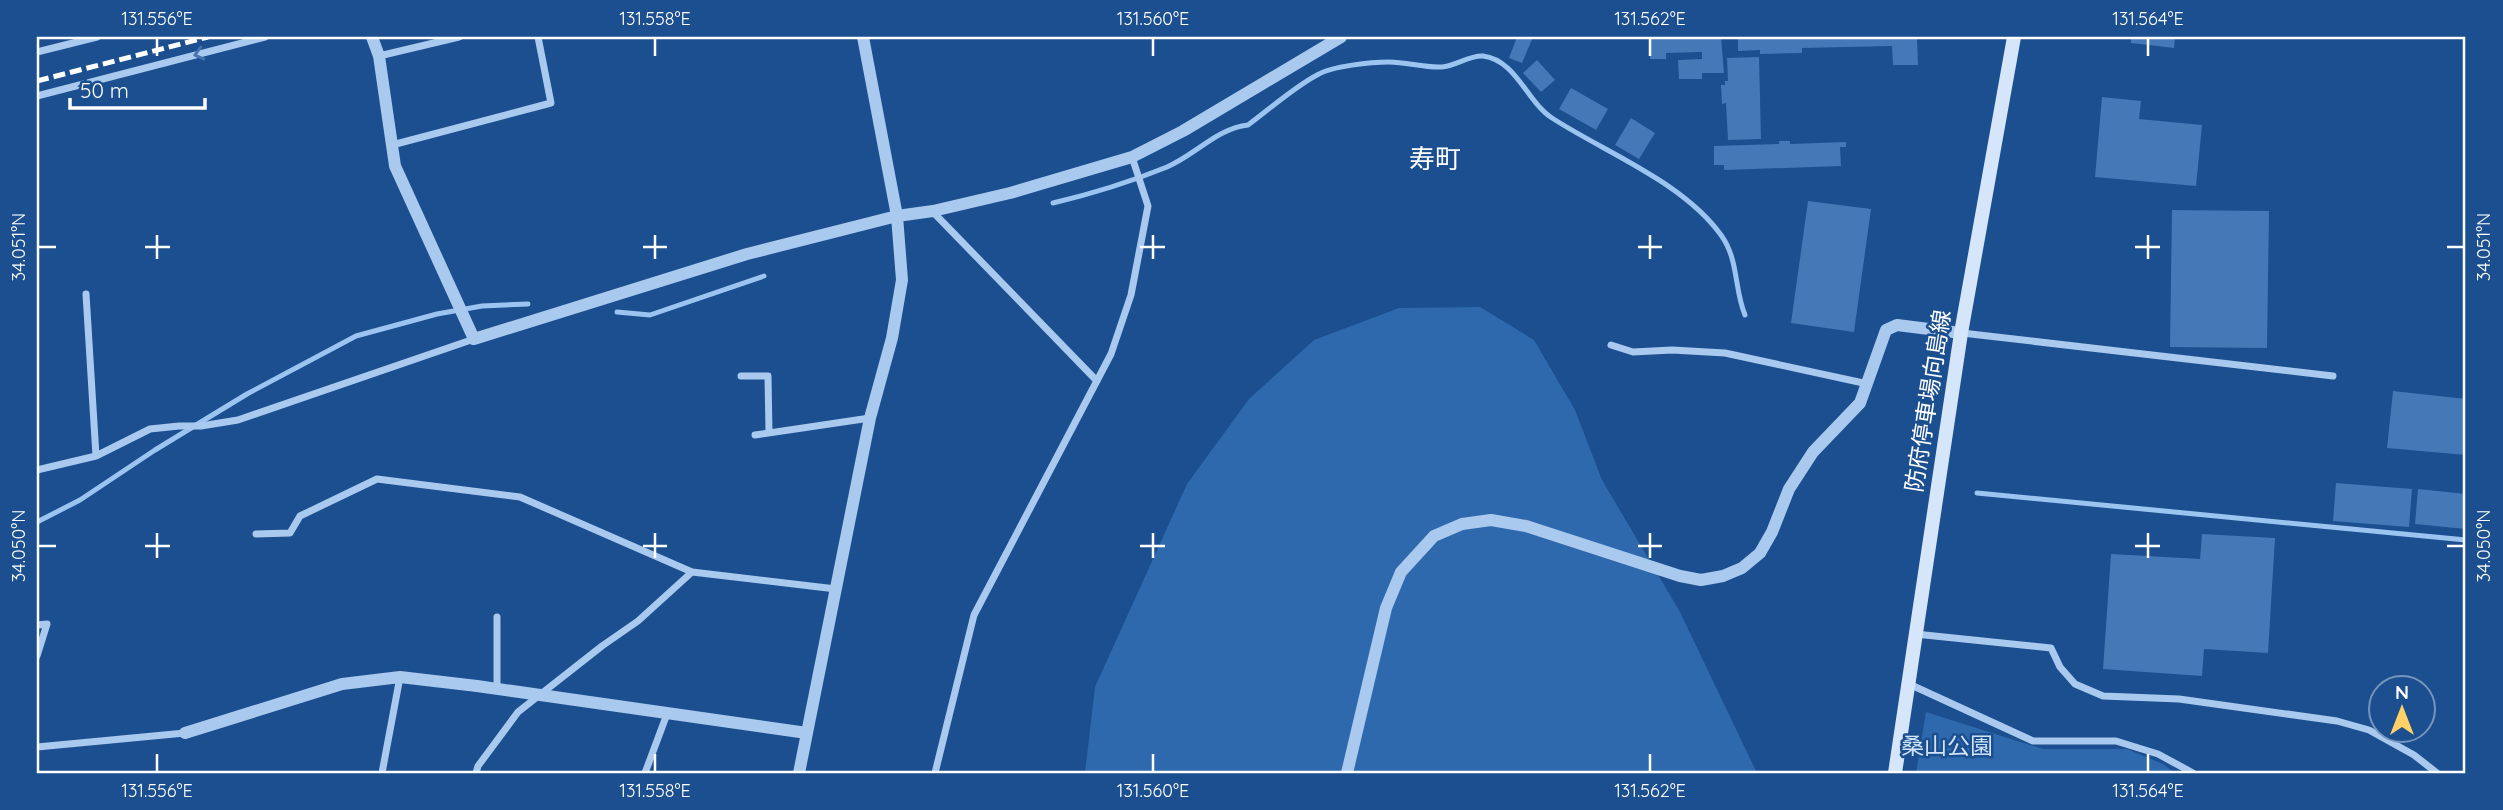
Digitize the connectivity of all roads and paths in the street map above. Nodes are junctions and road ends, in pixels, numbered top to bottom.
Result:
1 (97, 37) edge
2 (265, 37) edge
3 (372, 37) edge
4 (458, 37) edge
5 (538, 37) edge
6 (863, 37) edge
7 (1341, 37) edge
8 (2014, 37) edge
9 (37, 52) edge
10 (379, 56) junction
11 (37, 96) edge
12 (392, 145) junction
13 (1132, 156) junction
14 (933, 211) junction
15 (897, 216) junction
16 (86, 294) dead end
17 (1961, 333) junction
18 (474, 339) junction
19 (1611, 345) dead end
20 (741, 376) dead end
21 (2333, 376) dead end
22 (1097, 381) junction
23 (1868, 384) junction
24 (870, 418) junction
25 (769, 433) junction
26 (755, 435) dead end
27 (96, 456) junction
28 (37, 470) edge
29 (256, 534) dead end
30 (692, 572) junction
31 (836, 589) junction
32 (497, 617) dead end
33 (37, 625) edge
34 (1914, 634) junction
35 (37, 656) edge
36 (400, 677) junction
37 (1909, 684) junction
38 (497, 689) junction
39 (540, 696) junction
40 (667, 714) junction
41 (185, 733) joint
42 (807, 733) junction
43 (37, 747) edge
44 (382, 773) edge
45 (476, 773) edge
46 (645, 773) edge
47 (799, 773) edge
48 (934, 773) edge
49 (1347, 773) edge
50 (1895, 773) edge
51 (2193, 773) edge
52 (2437, 773) edge

1 - 9 street
2 -> 11 street
3 - 10 street
4 - 10 street
5 - 12 street
6 - 15 street
7 - 13 street
8 - 17 main road, 防府停車場向島線
10 - 12 street
12 - 18 street
13 - 14 street
13 - 22 street
14 - 15 street
14 - 22 street
15 - 18 street
15 - 24 street
16 - 27 street
17 - 21 street
17 - 23 street
17 - 34 main road, 防府停車場向島線
18 - 27 street
19 - 23 street
20 - 25 street
22 - 48 street
23 - 49 street
24 - 25 street
24 - 31 street
25 - 26 street
27 - 28 street
29 - 30 street
30 - 31 street
30 - 39 street
31 - 42 street
32 - 38 street
33 - 35 street
34 - 37 main road, 防府停車場向島線
34 - 52 street
36 - 38 street
36 - 41 street
36 - 44 street
37 - 50 main road, 防府停車場向島線
37 - 51 street
38 - 39 street
39 - 40 street
39 - 45 street
40 - 42 street
40 - 46 street
41 - 43 street
42 - 47 street

